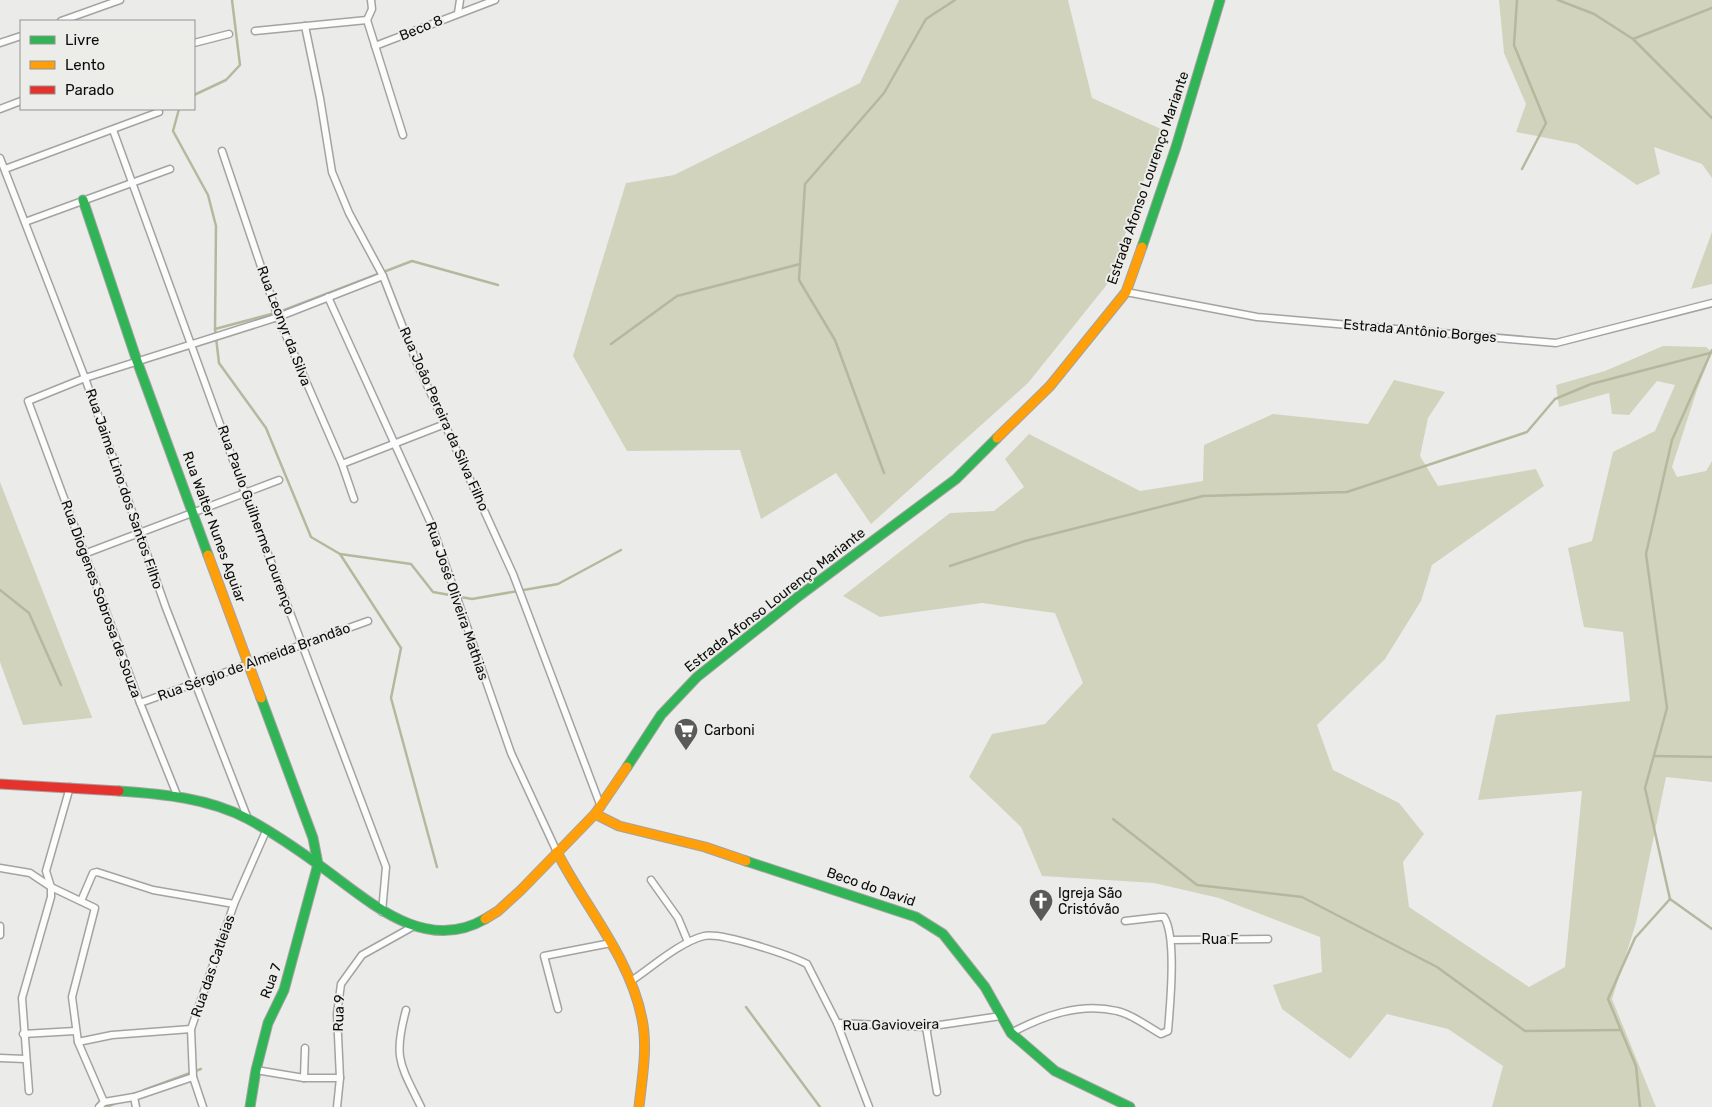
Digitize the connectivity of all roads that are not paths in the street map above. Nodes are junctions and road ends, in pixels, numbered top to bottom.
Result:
1 (120, 0) edge
2 (371, 0) edge
3 (460, 0) edge
4 (495, 0) edge
5 (1220, 0) edge
6 (106, 2) edge
7 (458, 13) junction
8 (63, 20) edge
9 (367, 20) junction
10 (305, 26) junction
11 (255, 31) dead end
12 (230, 34) dead end
13 (20, 36) edge
14 (0, 43) edge
15 (195, 43) edge
16 (375, 46) junction
17 (20, 101) edge
18 (0, 109) edge
19 (159, 112) dead end
20 (112, 130) junction
21 (403, 135) dead end
22 (222, 151) dead end
23 (0, 158) edge
24 (170, 169) dead end
25 (5, 170) junction
26 (132, 181) junction
27 (83, 200) junction
28 (25, 222) junction
29 (383, 276) junction
30 (1126, 292) junction
31 (328, 297) junction
32 (1712, 304) edge
33 (278, 317) junction
34 (191, 343) junction
35 (138, 360) junction
36 (85, 378) junction
37 (445, 424) junction
38 (394, 445) junction
39 (342, 464) junction
40 (279, 480) dead end
41 (244, 493) junction
42 (354, 499) dead end
43 (194, 512) junction
44 (140, 533) junction
45 (84, 554) junction
46 (368, 621) dead end
47 (302, 645) junction
48 (249, 662) junction
49 (195, 682) junction
50 (140, 703) junction
51 (0, 784) edge
52 (70, 787) junction
53 (177, 795) junction
54 (598, 810) junction
55 (248, 819) junction
56 (266, 831) junction
57 (557, 852) junction
58 (318, 864) junction
59 (0, 868) edge
60 (651, 880) dead end
61 (51, 887) junction
62 (81, 901) junction
63 (234, 904) junction
64 (382, 912) junction
65 (1125, 921) dead end
66 (0, 926) edge
67 (414, 926) junction
68 (0, 935) edge
69 (1268, 939) dead end
70 (1172, 940) junction
71 (688, 942) junction
72 (611, 943) junction
73 (631, 981) junction
74 (558, 1009) dead end
75 (406, 1010) dead end
76 (1001, 1016) junction
77 (836, 1023) junction
78 (926, 1027) junction
79 (191, 1030) junction
80 (75, 1031) junction
81 (1011, 1033) junction
82 (23, 1034) junction
83 (78, 1042) junction
84 (305, 1048) dead end
85 (0, 1058) edge
86 (25, 1059) junction
87 (256, 1070) junction
88 (193, 1077) junction
89 (304, 1078) junction
90 (340, 1078) junction
91 (28, 1091) dead end
92 (937, 1092) dead end
93 (134, 1097) junction
94 (104, 1102) junction
95 (99, 1107) edge
96 (136, 1107) edge
97 (202, 1107) edge
98 (250, 1107) edge
99 (337, 1107) edge
100 (421, 1107) edge
101 (639, 1107) edge
102 (869, 1107) edge
103 (1130, 1107) edge

1 - 6 street
2 - 9 street
3 - 7 street
4 - 7 street, Beco 8
5 - 30 main road, Estrada Afonso Lourenço Mariante
6 - 8 street
7 - 16 street, Beco 8
9 - 10 street
9 - 16 street
10 - 11 street
10 - 29 street, Rua João Pereira da Silva Filho
12 - 15 street
13 - 14 street
16 - 21 street
17 - 18 street
19 - 20 street
20 - 25 street
20 - 26 street, Rua Paulo Guilherme Lourenço
22 - 33 street, Rua Leonyr da Silva
23 - 25 street, Rua Jaime Lino dos Santos Filho
24 - 26 street
25 - 28 street, Rua Jaime Lino dos Santos Filho
26 - 27 street
26 - 34 street, Rua Paulo Guilherme Lourenço
27 - 28 street
27 - 35 main road, Rua Walter Nunes Aguiar
28 - 36 street, Rua Jaime Lino dos Santos Filho
29 - 31 street
29 - 37 street, Rua João Pereira da Silva Filho
30 - 32 street, Estrada Antônio Borges
30 - 54 main road, Estrada Afonso Lourenço Mariante
31 - 33 street
31 - 38 street, Rua José Oliveira Mathias
33 - 34 street
33 - 39 street, Rua Leonyr da Silva
34 - 35 street
34 - 41 street, Rua Paulo Guilherme Lourenço
35 - 36 street
35 - 43 main road, Rua Walter Nunes Aguiar
36 - 44 street, Rua Jaime Lino dos Santos Filho
36 - 45 street, Rua Diogenes Sobrosa de Souza
37 - 38 street
37 - 54 street, Rua João Pereira da Silva Filho
38 - 39 street
38 - 57 street, Rua José Oliveira Mathias
39 - 42 street, Rua Leonyr da Silva
40 - 41 street
41 - 43 street
41 - 47 street, Rua Paulo Guilherme Lourenço
43 - 44 street
43 - 48 main road, Rua Walter Nunes Aguiar
44 - 45 street
44 - 49 street, Rua Jaime Lino dos Santos Filho
45 - 50 street, Rua Diogenes Sobrosa de Souza
46 - 47 street, Rua Sérgio de Almeida Brandão
47 - 48 street, Rua Sérgio de Almeida Brandão
47 - 64 street, Rua Paulo Guilherme Lourenço
48 - 49 street, Rua Sérgio de Almeida Brandão
48 - 58 main road, Rua Walter Nunes Aguiar
49 - 50 street, Rua Sérgio de Almeida Brandão
49 - 55 street, Rua Jaime Lino dos Santos Filho
50 - 53 street, Rua Diogenes Sobrosa de Souza
51 - 52 main road, Estrada Afonso Lourenço Mariante
52 - 53 main road, Estrada Afonso Lourenço Mariante
52 - 61 street
53 - 55 main road, Estrada Afonso Lourenço Mariante
54 - 57 main road, Estrada Afonso Lourenço Mariante
54 - 76 main road, Beco do David
55 - 56 main road, Estrada Afonso Lourenço Mariante
56 - 58 main road, Estrada Afonso Lourenço Mariante
56 - 63 street, Rua das Catleias
57 - 67 main road, Estrada Afonso Lourenço Mariante
57 - 72 main road
58 - 64 main road, Estrada Afonso Lourenço Mariante
58 - 87 main road, Rua 7
59 - 61 street
60 - 71 street
61 - 62 street
61 - 82 street
62 - 63 street
62 - 80 street
63 - 79 street, Rua das Catleias
64 - 67 main road, Estrada Afonso Lourenço Mariante
65 - 70 street
66 - 68 street
67 - 90 street, Rua 9
69 - 70 street, Rua F
70 - 81 street
71 - 73 street
71 - 77 street
72 - 73 main road
72 - 74 street
73 - 101 main road
75 - 100 street
76 - 78 street, Rua Gavioveira
76 - 81 main road, Beco do David
77 - 78 street, Rua Gavioveira
77 - 102 street, Rua Gavioveira
78 - 92 street
79 - 83 street
79 - 88 street, Rua das Catleias
80 - 82 street
80 - 83 street
81 - 103 main road, Beco do David
82 - 86 street
83 - 94 street
84 - 89 street
85 - 86 street
86 - 91 street
87 - 89 street
87 - 98 main road, Rua 7
88 - 93 street
88 - 97 street, Rua das Catleias
89 - 90 street
90 - 99 street, Rua 9
93 - 94 street
93 - 96 street
94 - 95 street

